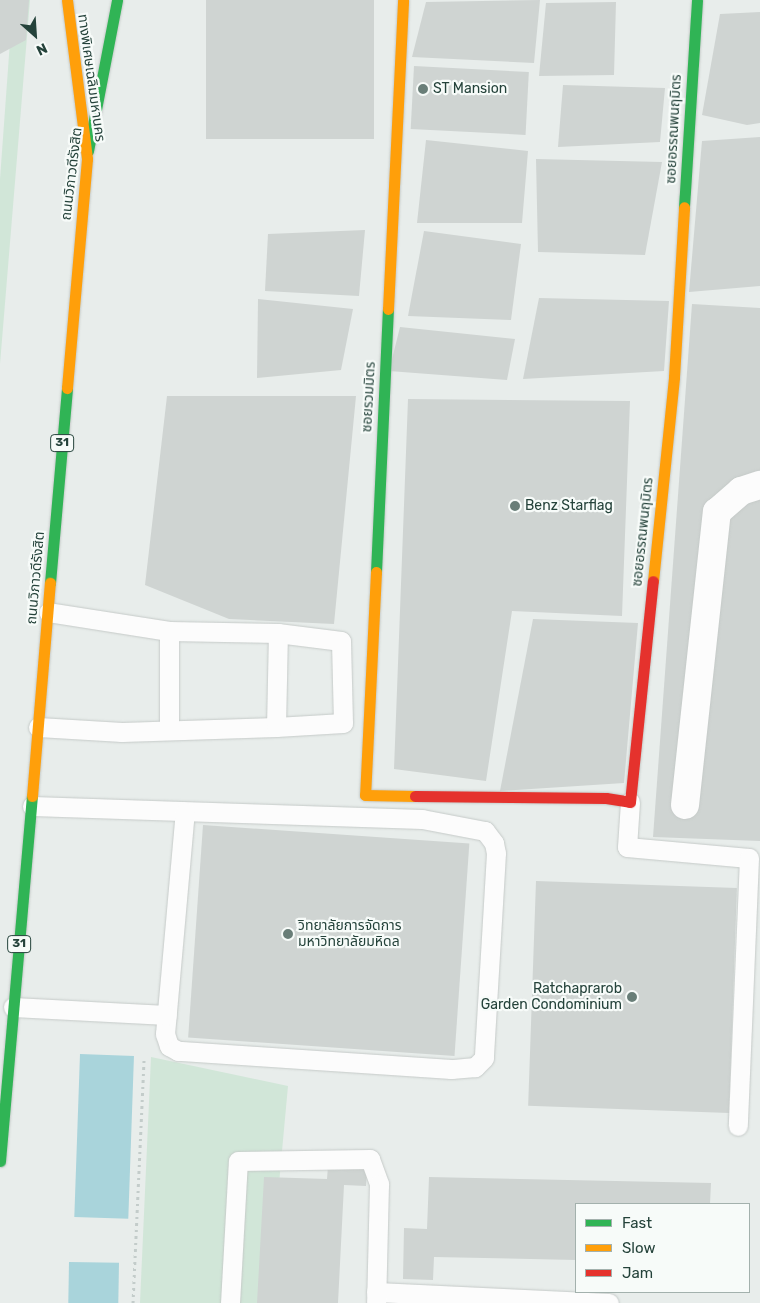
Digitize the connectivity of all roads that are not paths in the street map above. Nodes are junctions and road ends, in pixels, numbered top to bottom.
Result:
1 (67, 0) edge
2 (117, 0) edge
3 (403, 0) edge
4 (697, 0) edge
5 (87, 159) junction
6 (760, 485) edge
7 (48, 612) junction
8 (169, 631) junction
9 (278, 633) junction
10 (38, 727) junction
11 (276, 727) junction
12 (169, 729) junction
13 (365, 795) junction
14 (630, 802) junction
15 (685, 805) dead end
16 (32, 806) junction
17 (185, 812) junction
18 (362, 819) junction
19 (13, 1007) junction
20 (167, 1015) junction
21 (738, 1126) dead end
22 (0, 1161) edge
23 (376, 1297) edge
24 (583, 1302) edge
25 (230, 1303) edge
26 (609, 1303) edge

1 - 5 main road, ทางพิเศษเฉลิมมหานคร
2 - 5 main road, ถนนวิภาวดีรังสิต / 31
3 - 13 main road, ซอยรวมมิตร
4 - 14 main road, ซอยอรรณพนฤมิตร
5 - 7 main road, ถนนวิภาวดีรังสิต / 31
6 - 15 street
7 - 8 lane
7 - 10 main road, ถนนวิภาวดีรังสิต / 31
8 - 9 lane
8 - 12 lane
9 - 11 lane
9 - 11 lane
10 - 12 lane
10 - 16 main road, ถนนวิภาวดีรังสิต / 31
11 - 12 lane
13 - 14 main road
13 - 18 lane
14 - 21 lane
16 - 17 lane
16 - 19 main road, ถนนวิภาวดีรังสิต / 31
17 - 18 lane
17 - 20 lane
18 - 20 lane
19 - 20 lane
19 - 22 main road, ถนนวิภาวดีรังสิต / 31
23 - 24 lane
23 - 25 lane
24 - 26 lane

